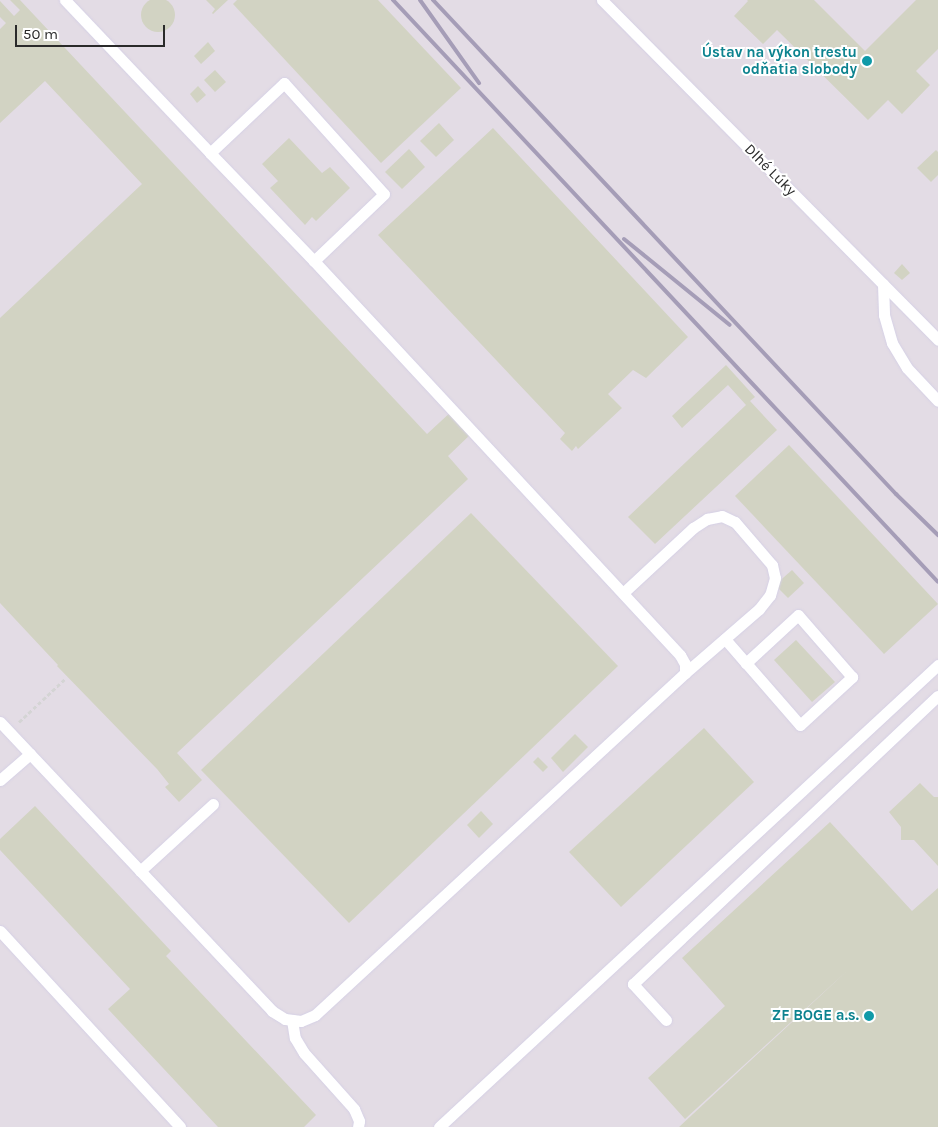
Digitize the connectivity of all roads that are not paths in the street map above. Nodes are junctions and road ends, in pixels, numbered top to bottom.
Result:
1 (65, 0) edge
2 (602, 0) edge
3 (210, 153) junction
4 (314, 261) junction
5 (883, 284) junction
6 (938, 340) edge
7 (938, 400) edge
8 (623, 593) junction
9 (725, 639) junction
10 (746, 663) junction
11 (938, 664) edge
12 (685, 673) junction
13 (938, 696) edge
14 (0, 722) edge
15 (30, 754) junction
16 (0, 780) edge
17 (213, 804) dead end
18 (140, 871) junction
19 (0, 931) edge
20 (292, 1020) junction
21 (666, 1020) dead end
22 (180, 1127) edge
23 (358, 1127) edge
24 (439, 1127) edge

1 - 3 lane
2 - 5 lane, Dlhé Lúky
3 - 4 lane
3 - 4 lane
4 - 8 lane
5 - 6 lane, Dlhé Lúky
5 - 7 lane
8 - 9 lane
8 - 12 lane
9 - 10 lane
9 - 12 lane
10 - 10 lane
11 - 24 lane
12 - 20 lane
13 - 21 lane
14 - 15 lane
15 - 16 lane
15 - 18 lane
17 - 18 lane
18 - 20 lane
19 - 22 lane
20 - 23 lane

